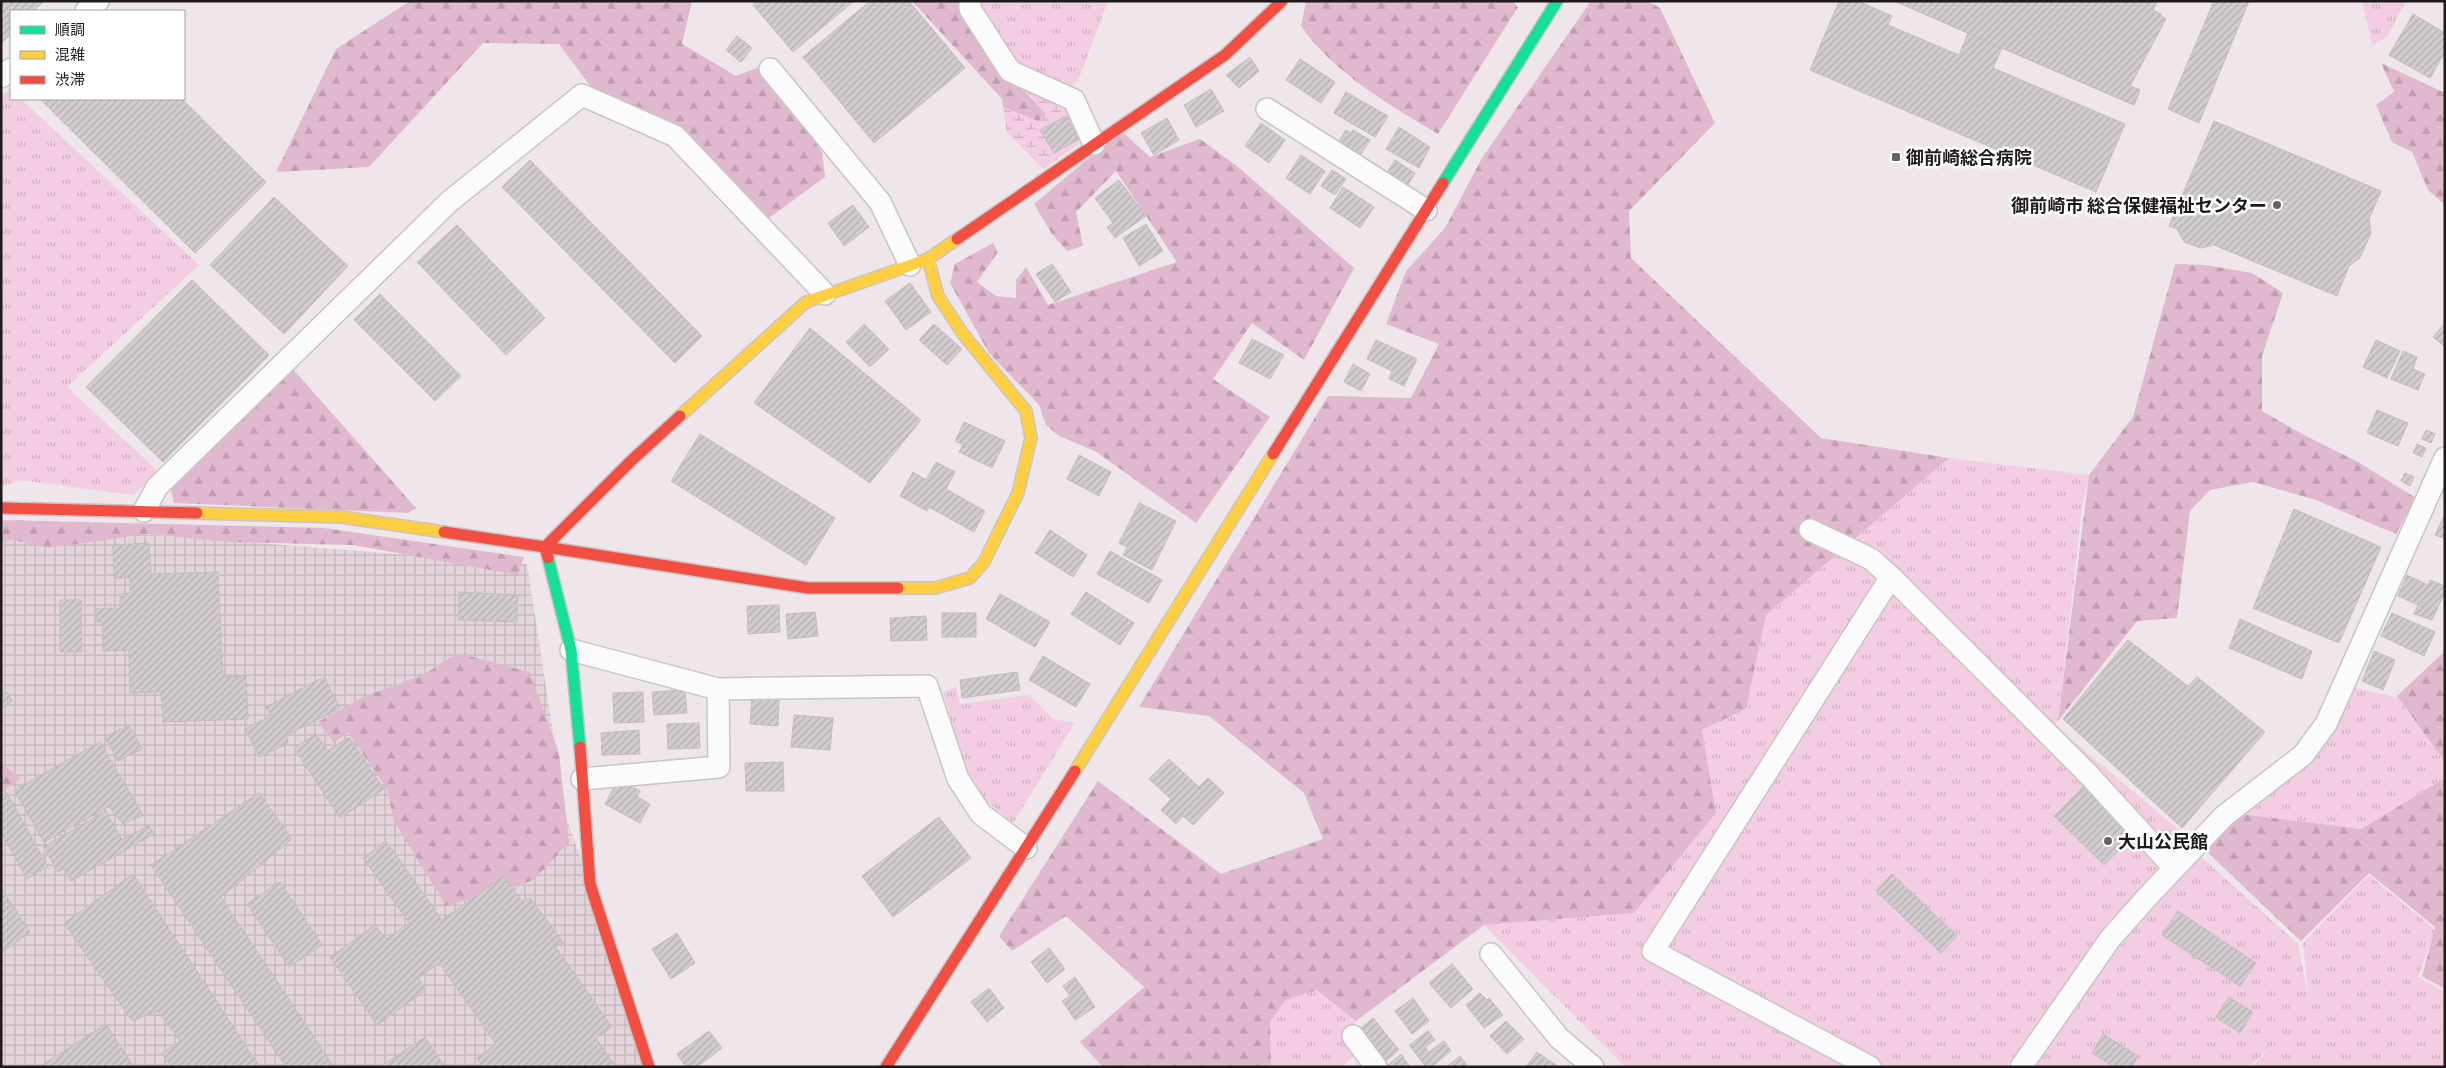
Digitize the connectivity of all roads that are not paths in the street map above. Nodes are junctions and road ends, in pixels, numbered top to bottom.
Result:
1 (98, 1) edge
2 (970, 1) edge
3 (1282, 1) edge
4 (1557, 1) edge
5 (87, 10) edge
6 (770, 69) dead end
7 (1267, 109) dead end
8 (1094, 144) junction
9 (1426, 210) junction
10 (919, 262) junction
11 (826, 294) junction
12 (2445, 458) edge
13 (1, 508) edge
14 (144, 511) junction
15 (1810, 530) dead end
16 (545, 547) junction
17 (1891, 577) junction
18 (571, 650) junction
19 (718, 689) junction
20 (582, 779) junction
21 (1026, 848) junction
22 (2174, 868) junction
23 (1491, 954) dead end
24 (1353, 1036) dead end
25 (648, 1067) edge
26 (886, 1067) edge
27 (1376, 1067) edge
28 (1593, 1067) edge
29 (1870, 1067) edge
30 (2021, 1067) edge

1 - 5 street
2 - 8 street
3 - 8 street
4 - 9 street
6 - 10 street
7 - 9 street
8 - 10 street
9 - 21 street
10 - 11 street
10 - 16 street
11 - 14 street
11 - 16 street
12 - 22 street
13 - 14 street
14 - 16 street
15 - 17 street
16 - 18 street
17 - 22 street
17 - 29 street
18 - 19 street
18 - 20 street
19 - 20 street
19 - 21 street
20 - 25 street
21 - 26 street
22 - 30 street
23 - 28 street
24 - 27 street

